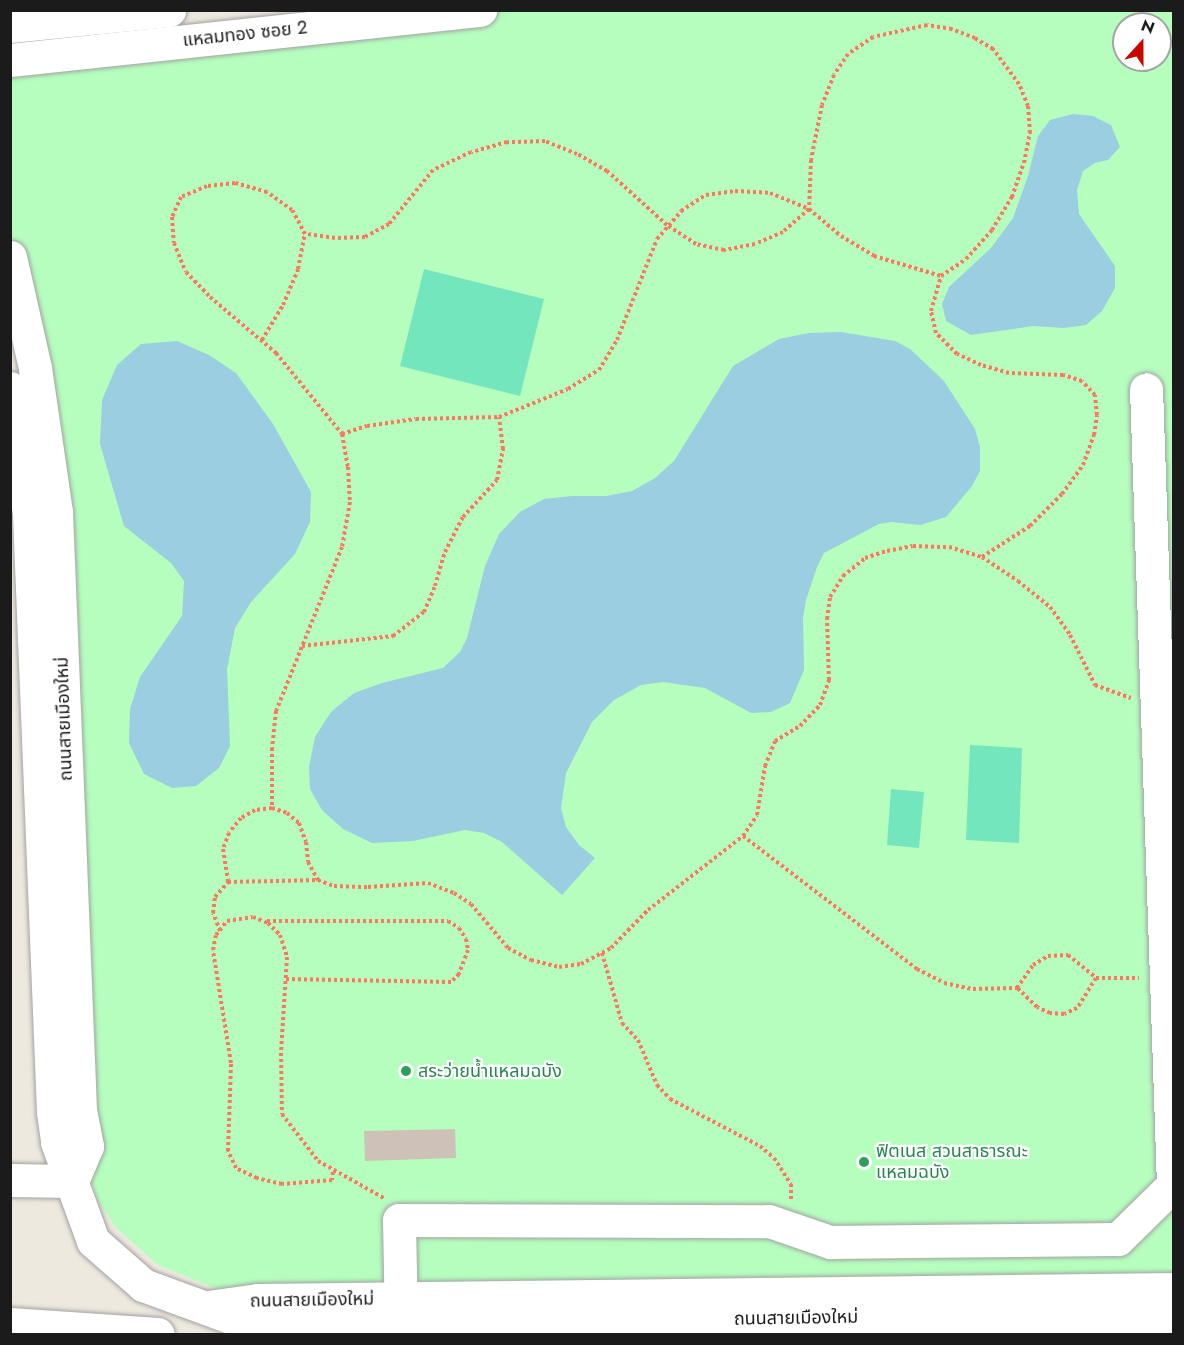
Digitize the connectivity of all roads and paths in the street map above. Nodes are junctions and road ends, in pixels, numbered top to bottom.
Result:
1 (169, 10) edge
2 (480, 10) edge
3 (10, 26) edge
4 (10, 60) edge
5 (808, 209) junction
6 (667, 225) junction
7 (305, 234) junction
8 (10, 257) edge
9 (941, 276) junction
10 (262, 340) junction
11 (1146, 389) dead end
12 (20, 390) edge
13 (499, 417) junction
14 (342, 434) junction
15 (982, 557) junction
16 (301, 646) junction
17 (1157, 708) junction
18 (272, 808) junction
19 (743, 836) junction
20 (318, 880) junction
21 (228, 882) junction
22 (263, 921) junction
23 (219, 931) junction
24 (602, 953) junction
25 (1168, 967) edge
26 (1096, 978) junction
27 (286, 979) junction
28 (1017, 988) junction
29 (333, 1172) junction
30 (10, 1180) edge
31 (72, 1181) junction
32 (399, 1220) junction
33 (793, 1229) junction
34 (930, 1241) junction
35 (1173, 1289) edge
36 (931, 1304) junction
37 (401, 1311) junction
38 (1173, 1316) edge
39 (206, 1321) edge
40 (10, 1324) edge
41 (877, 1325) edge
42 (158, 1335) edge

1 - 3 street, แหลมทอง ซอย 2
2 - 4 street, แหลมทอง ซอย 2
5 - 6 path
5 - 6 path
5 - 9 path
5 - 9 path
6 - 7 path
6 - 13 path
7 - 10 path
7 - 10 path
8 - 12 street, ถนนสายเมืองใหม่
9 - 15 path
10 - 14 path
11 - 17 street
12 - 31 street, ถนนสายเมืองใหม่
13 - 14 path
13 - 16 path
14 - 16 path
15 - 17 path
15 - 19 path
16 - 18 path
17 - 25 street
18 - 20 path
18 - 21 path
19 - 24 path
19 - 28 path
20 - 21 path
20 - 24 path
21 - 23 path
22 - 23 path
22 - 27 path
22 - 27 path
23 - 29 path
24 - 33 path
25 - 26 path
25 - 34 street
26 - 28 path
26 - 28 path
27 - 29 path
29 - 32 path
30 - 31 street
31 - 39 street, ถนนสายเมืองใหม่
32 - 33 street
32 - 37 street
33 - 34 street
34 - 36 street
35 - 36 street, ถนนสายเมืองใหม่
36 - 37 street, ถนนสายเมืองใหม่
36 - 38 street, ถนนสายเมืองใหม่
36 - 41 street, ถนนสายเมืองใหม่
37 - 39 street, ถนนสายเมืองใหม่
37 - 41 street, ถนนสายเมืองใหม่
40 - 42 street

